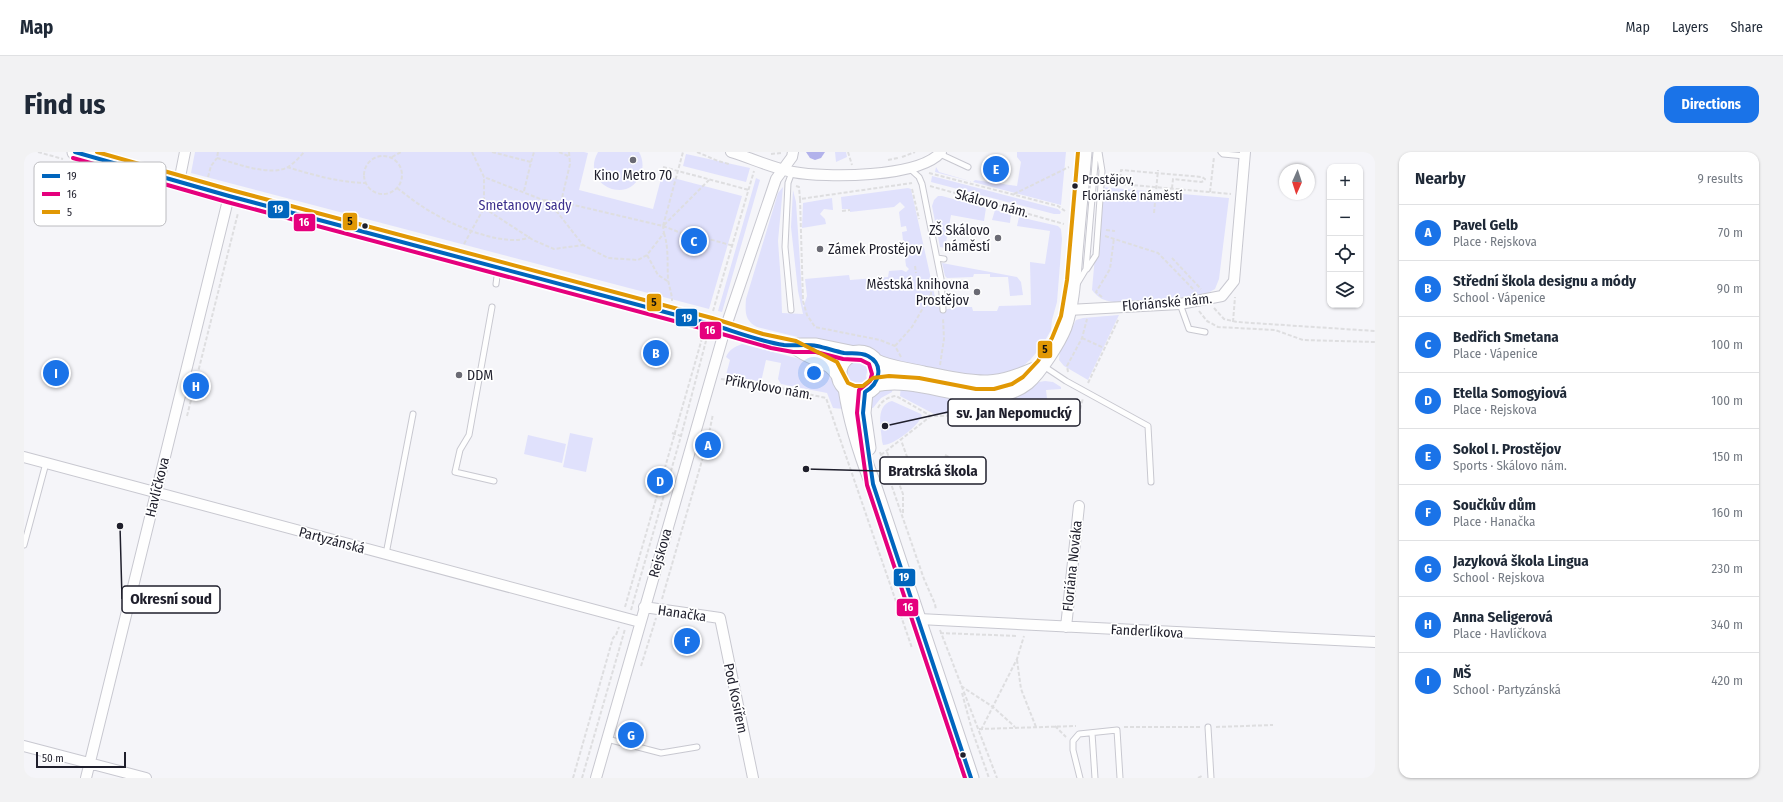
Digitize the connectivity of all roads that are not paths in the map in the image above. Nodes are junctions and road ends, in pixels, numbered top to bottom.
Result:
1 (75, 152) edge
2 (185, 152) edge
3 (731, 152) edge
4 (793, 152) edge
5 (1084, 152) edge
6 (1097, 152) edge
7 (1221, 152) edge
8 (941, 153) edge
9 (1245, 154) edge
10 (110, 162) edge
11 (968, 167) dead end
12 (909, 168) junction
13 (788, 171) junction
14 (166, 178) edge
15 (179, 182) junction
16 (230, 196) junction
17 (937, 258) junction
18 (944, 259) dead end
19 (498, 268) junction
20 (1086, 269) junction
21 (496, 284) dead end
22 (1071, 293) junction
23 (1180, 304) junction
24 (492, 307) dead end
25 (791, 310) dead end
26 (943, 310) road end
27 (1068, 310) junction
28 (725, 329) junction
29 (1205, 332) dead end
30 (793, 346) junction
31 (855, 354) junction
32 (874, 361) junction
33 (1039, 367) junction
34 (843, 382) junction
35 (870, 388) junction
36 (414, 414) dead end
37 (24, 457) edge
38 (46, 463) junction
39 (494, 481) dead end
40 (1151, 482) dead end
41 (874, 484) junction
42 (156, 493) junction
43 (1079, 506) dead end
44 (24, 545) edge
45 (386, 554) junction
46 (644, 608) junction
47 (720, 618) joint
48 (919, 620) junction
49 (640, 622) junction
50 (1066, 627) junction
51 (1375, 642) edge
52 (1208, 727) dead end
53 (1092, 733) junction
54 (607, 739) junction
55 (24, 746) edge
56 (697, 747) dead end
57 (90, 763) junction
58 (86, 778) edge
59 (146, 778) edge
60 (596, 778) edge
61 (753, 778) edge
62 (972, 778) edge
63 (1080, 778) edge
64 (1095, 778) edge
65 (1120, 778) edge
66 (1211, 778) edge

1 - 10 main road
2 - 15 street
3 - 13 street
4 - 13 street, Rejskova
5 - 22 main road
6 - 20 lane
6 - 20 lane
7 - 9 lane
8 - 11 lane
8 - 12 street
9 - 23 street, Floriánské nám.
12 - 13 street
12 - 17 lane
13 - 25 lane
13 - 28 street, Rejskova
14 - 15 main road
15 - 16 main road
16 - 19 main road
16 - 42 street, Havlíčkova
17 - 18 lane
17 - 26 lane
19 - 21 lane
19 - 28 main road
20 - 22 lane
22 - 27 main road
23 - 27 street, Floriánské nám.
23 - 29 lane
24 - 39 lane
27 - 33 main road
28 - 30 main road
28 - 46 street, Rejskova
30 - 31 main road
30 - 34 main road
31 - 32 main road
31 - 34 main road
32 - 33 main road
32 - 35 main road
33 - 35 main road
33 - 40 lane
34 - 35 main road
34 - 41 main road
35 - 41 main road
36 - 45 lane
37 - 38 street, Partyzánská
38 - 42 street, Partyzánská
38 - 44 lane
41 - 48 main road
42 - 45 street, Partyzánská
42 - 57 street, Havlíčkova
43 - 50 street, Floriána Nováka
45 - 49 street, Partyzánská
46 - 47 street, Hanačka
46 - 49 street, Rejskova
47 - 61 street, Pod Kosířem
48 - 50 street, Fanderlíkova
48 - 62 main road
49 - 54 street, Rejskova
50 - 51 street, Fanderlíkova
52 - 66 lane
53 - 63 lane
53 - 64 lane
53 - 65 lane
54 - 56 lane
54 - 60 street, Rejskova
55 - 57 street
57 - 58 street, Havlíčkova
57 - 59 street

